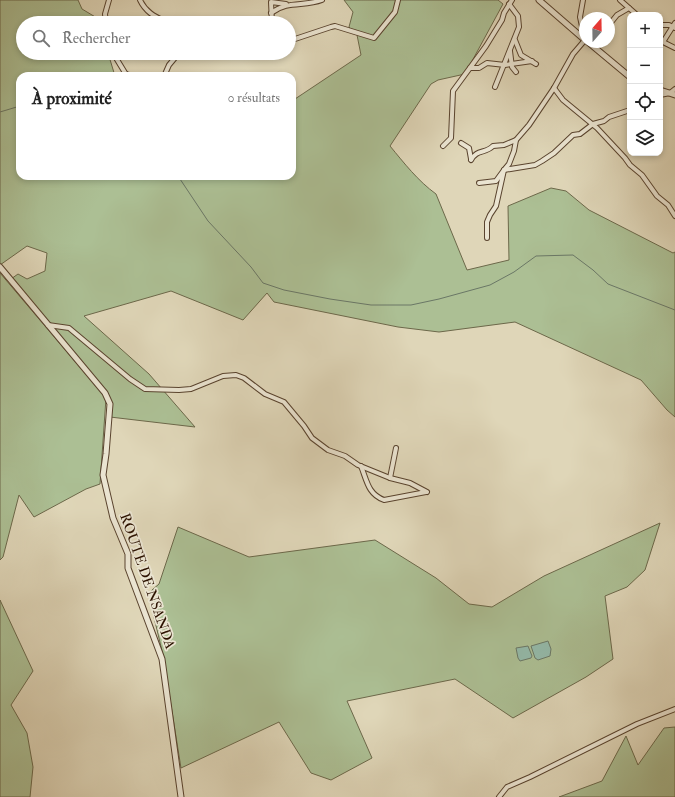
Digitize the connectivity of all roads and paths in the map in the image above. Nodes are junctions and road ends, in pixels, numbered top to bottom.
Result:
1 (109, 0) edge
2 (140, 0) edge
3 (322, 0) edge
4 (398, 0) edge
5 (512, 0) edge
6 (539, 0) edge
7 (583, 0) edge
8 (620, 0) edge
9 (287, 4) junction
10 (509, 4) junction
11 (629, 8) junction
12 (581, 12) edge
13 (634, 12) edge
14 (271, 13) junction
15 (106, 16) edge
16 (153, 16) edge
17 (271, 16) edge
18 (615, 18) edge
19 (675, 22) edge
20 (663, 26) edge
21 (673, 27) edge
22 (579, 35) edge
23 (296, 39) edge
24 (515, 39) junction
25 (663, 40) edge
26 (663, 43) edge
27 (579, 47) edge
28 (595, 48) edge
29 (675, 48) edge
30 (510, 51) junction
31 (117, 60) edge
32 (173, 60) edge
33 (532, 61) junction
34 (512, 63) junction
35 (536, 64) dead end
36 (505, 65) junction
37 (470, 68) junction
38 (124, 72) edge
39 (166, 72) edge
40 (516, 72) dead end
41 (627, 74) edge
42 (495, 87) dead end
43 (554, 88) junction
44 (675, 88) edge
45 (663, 91) edge
46 (668, 93) junction
47 (663, 94) edge
48 (675, 95) edge
49 (627, 111) edge
50 (593, 124) junction
51 (516, 140) junction
52 (461, 143) dead end
53 (443, 146) dead end
54 (504, 170) junction
55 (479, 183) dead end
56 (675, 216) edge
57 (487, 238) dead end
58 (0, 267) edge
59 (48, 325) junction
60 (396, 448) dead end
61 (362, 466) junction
62 (390, 478) junction
63 (675, 709) edge
64 (181, 797) edge
65 (499, 797) edge

1 - 15 street
2 - 16 street
3 - 9 street
4 - 23 street
5 - 10 street
6 - 22 street
7 - 12 street
8 - 11 street
9 - 14 street
9 - 14 street
10 - 24 street
10 - 37 street
11 - 13 street
11 - 18 street
14 - 17 street
19 - 21 street
20 - 21 street
21 - 25 street
24 - 30 street
24 - 33 street
26 - 29 street
27 - 43 street
28 - 41 street
30 - 34 street
30 - 36 street
31 - 38 street
32 - 39 street
33 - 34 street
33 - 35 street
34 - 36 street
34 - 40 street
36 - 37 street
36 - 42 street
37 - 53 street
43 - 50 street
43 - 51 street
44 - 46 street
45 - 46 street
46 - 47 street
46 - 48 street
49 - 50 street
50 - 54 street
50 - 56 street
51 - 52 street
51 - 54 street
54 - 55 street
54 - 57 street
58 - 59 street, ROUTE DE NSANDA
59 - 61 street
59 - 64 street, ROUTE DE NSANDA
60 - 62 street
61 - 62 street
61 - 62 street
63 - 65 street

